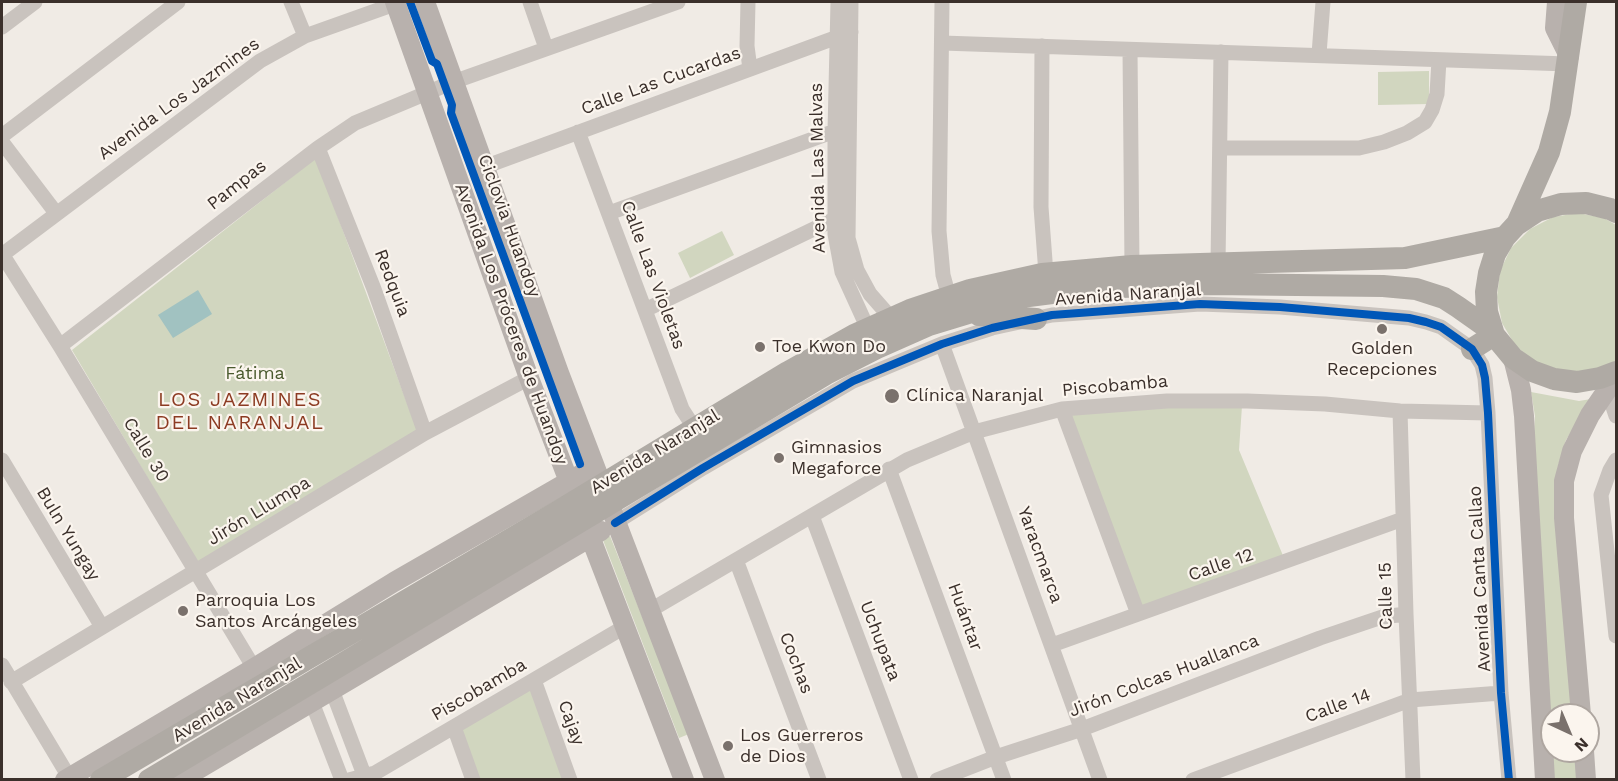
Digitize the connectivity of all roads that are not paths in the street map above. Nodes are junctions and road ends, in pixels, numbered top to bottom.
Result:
1 (34, 2) edge
2 (178, 2) edge
3 (291, 2) edge
4 (425, 2) edge
5 (530, 2) edge
6 (678, 2) edge
7 (748, 2) edge
8 (838, 2) edge
9 (851, 2) edge
10 (942, 2) edge
11 (1323, 2) edge
12 (1557, 2) edge
13 (1576, 2) edge
14 (395, 3) edge
15 (2, 27) edge
16 (844, 34) junction
17 (305, 36) junction
18 (942, 43) junction
19 (1042, 46) junction
20 (546, 48) junction
21 (1130, 50) junction
22 (1221, 52) junction
23 (1319, 54) junction
24 (1438, 60) junction
25 (1568, 60) junction
26 (750, 69) junction
27 (453, 82) junction
28 (427, 93) junction
29 (835, 131) junction
30 (578, 132) junction
31 (2, 136) edge
32 (2, 142) edge
33 (318, 148) junction
34 (1220, 148) junction
35 (484, 166) junction
36 (1617, 212) edge
37 (56, 213) junction
38 (609, 213) junction
39 (842, 216) junction
40 (1511, 231) junction
41 (2, 254) edge
42 (1218, 264) junction
43 (1132, 266) junction
44 (1046, 274) junction
45 (949, 297) junction
46 (645, 310) junction
47 (966, 314) junction
48 (891, 318) junction
49 (1036, 319) junction
50 (868, 329) junction
51 (1493, 333) junction
52 (942, 344) junction
53 (60, 346) junction
54 (1472, 349) junction
55 (1513, 358) junction
56 (529, 378) junction
57 (1485, 378) joint
58 (1613, 379) edge
59 (1062, 409) junction
60 (1400, 411) junction
61 (1488, 414) junction
62 (1617, 416) edge
63 (695, 429) junction
64 (974, 432) junction
65 (425, 433) junction
66 (2, 460) edge
67 (1617, 460) edge
68 (890, 469) junction
69 (604, 494) junction
70 (581, 509) junction
71 (812, 516) junction
72 (1403, 519) junction
73 (1610, 521) edge
74 (736, 560) junction
75 (196, 572) junction
76 (649, 611) junction
77 (1138, 614) junction
78 (1406, 614) junction
79 (626, 626) junction
80 (102, 627) junction
81 (1617, 636) edge
82 (1052, 645) junction
83 (2, 665) edge
84 (254, 668) junction
85 (534, 680) junction
86 (11, 682) junction
87 (332, 690) junction
88 (1501, 693) junction
89 (309, 694) junction
90 (1410, 700) junction
91 (1580, 703) edge
92 (454, 727) junction
93 (1082, 729) junction
94 (699, 739) junction
95 (672, 749) junction
96 (996, 757) junction
97 (1585, 763) edge
98 (67, 778) edge
99 (365, 778) edge
100 (101, 780) edge
101 (149, 780) edge
102 (180, 780) edge
103 (342, 780) edge
104 (349, 780) edge
105 (473, 780) edge
106 (570, 780) edge
107 (684, 780) edge
108 (715, 780) edge
109 (819, 780) edge
110 (912, 780) edge
111 (937, 780) edge
112 (1004, 780) edge
113 (1100, 780) edge
114 (1193, 780) edge
115 (1413, 780) edge
116 (1509, 780) edge
117 (1545, 780) edge
118 (1586, 780) edge

1 - 15 street
2 - 31 street
3 - 17 street
4 - 27 main road, Avenida Los Próceres de Huandoy
5 - 20 street
6 - 20 street, Pampas
7 - 26 street
8 - 16 street, Avenida Las Malvas
9 - 16 street, Avenida Las Malvas
10 - 18 street
11 - 23 street
12 - 25 main road
13 - 25 highway
14 - 17 street, Avenida Los Jazmines
14 - 28 main road, Avenida Los Próceres de Huandoy
16 - 26 street, Calle Las Cucardas
16 - 29 street, Avenida Las Malvas
16 - 39 street, Avenida Las Malvas
17 - 37 street, Avenida Los Jazmines
18 - 19 street
18 - 45 street
19 - 21 street
19 - 44 street
20 - 27 street, Pampas
21 - 22 street
21 - 43 street
22 - 23 street
22 - 34 street
23 - 24 street
24 - 25 street
24 - 34 street
25 - 40 highway
26 - 30 street, Calle Las Cucardas
27 - 28 street, Pampas
27 - 35 main road, Avenida Los Próceres de Huandoy
28 - 33 street, Pampas
28 - 56 main road, Avenida Los Próceres de Huandoy
29 - 38 street
29 - 39 street, Avenida Las Malvas
30 - 35 street, Calle Las Cucardas
30 - 38 street, Calle Las Violetas
32 - 37 street
33 - 53 street, Pampas
33 - 65 street, Redquia
34 - 42 street
35 - 69 main road, Avenida Los Próceres de Huandoy
36 - 40 highway, Avenida Naranjal
37 - 41 street, Avenida Los Jazmines
38 - 46 street, Calle Las Violetas
39 - 46 street
39 - 48 street, Avenida Las Malvas
39 - 50 street, Avenida Las Malvas
40 - 42 highway, Avenida Naranjal
40 - 51 highway
41 - 53 street, Calle 30
42 - 43 highway, Avenida Naranjal
43 - 44 highway, Avenida Naranjal
44 - 45 highway, Avenida Naranjal
45 - 48 highway, Avenida Naranjal
46 - 63 street, Calle Las Violetas
47 - 49 highway
47 - 51 highway, Avenida Naranjal
47 - 69 highway, Avenida Naranjal
48 - 50 highway, Avenida Naranjal
49 - 52 street, Avenida Naranjal
49 - 54 street, Avenida Naranjal
50 - 63 highway, Avenida Naranjal
51 - 54 highway
51 - 55 highway
52 - 64 street, Yaracmarca
52 - 69 street, Avenida Naranjal
53 - 75 street, Calle 30
54 - 57 street, Avenida Naranjal
55 - 58 highway
55 - 117 main road
56 - 65 street, Jirón Llumpa
56 - 70 main road, Avenida Los Próceres de Huandoy
57 - 61 street, Avenida Canta Callao
58 - 62 street
58 - 91 main road
59 - 60 street, Piscobamba
59 - 64 street, Piscobamba
59 - 77 street
60 - 61 street, Piscobamba
60 - 72 street, Calle 15
61 - 88 street, Avenida Canta Callao
63 - 69 highway, Avenida Naranjal
64 - 68 street, Piscobamba
64 - 82 street, Yaracmarca
65 - 75 street, Jirón Llumpa
66 - 80 street, Buln Yungay
67 - 73 street
68 - 71 street, Piscobamba
68 - 96 street, Huántar
69 - 70 highway, Avenida Naranjal
69 - 70 main road, Avenida Naranjal
69 - 76 main road, Avenida Los Próceres de Huandoy
70 - 79 main road, Avenida Los Próceres de Huandoy
70 - 84 main road, Avenida Naranjal
70 - 87 main road, Avenida Naranjal
70 - 89 highway, Avenida Naranjal
70 - 100 highway, Avenida Naranjal
71 - 74 street, Piscobamba
71 - 110 street, Uchupata
72 - 77 street, Calle 12
72 - 78 street, Calle 15
73 - 81 street
74 - 76 street, Piscobamba
74 - 109 street, Cochas
75 - 80 street, Jirón Llumpa
75 - 84 street, Calle 30
76 - 94 main road, Avenida Los Próceres de Huandoy
77 - 82 street, Calle 12
78 - 90 street, Calle 15
78 - 93 street, Jirón Colcas Huallanca
79 - 85 street, Piscobamba
79 - 95 main road, Avenida Los Próceres de Huandoy
80 - 86 street, Jirón Llumpa
82 - 93 street, Yaracmarca
83 - 86 street
84 - 98 main road, Avenida Naranjal
85 - 92 street, Piscobamba
85 - 106 street, Cajay
86 - 98 street
87 - 89 main road, Avenida Naranjal
87 - 99 street
88 - 90 street, Calle 14
88 - 116 street, Avenida Canta Callao
89 - 101 highway, Avenida Naranjal
89 - 102 main road, Avenida Naranjal
89 - 103 street
90 - 114 street, Calle 14
90 - 115 street, Calle 15
92 - 99 street, Piscobamba
92 - 105 street
93 - 96 street, Jirón Colcas Huallanca
93 - 113 street, Yaracmarca
94 - 95 main road
94 - 108 main road, Avenida Los Próceres de Huandoy
95 - 107 main road, Avenida Los Próceres de Huandoy
96 - 111 street, Jirón Colcas Huallanca
96 - 112 street, Huántar
97 - 118 main road
99 - 104 street, Piscobamba

